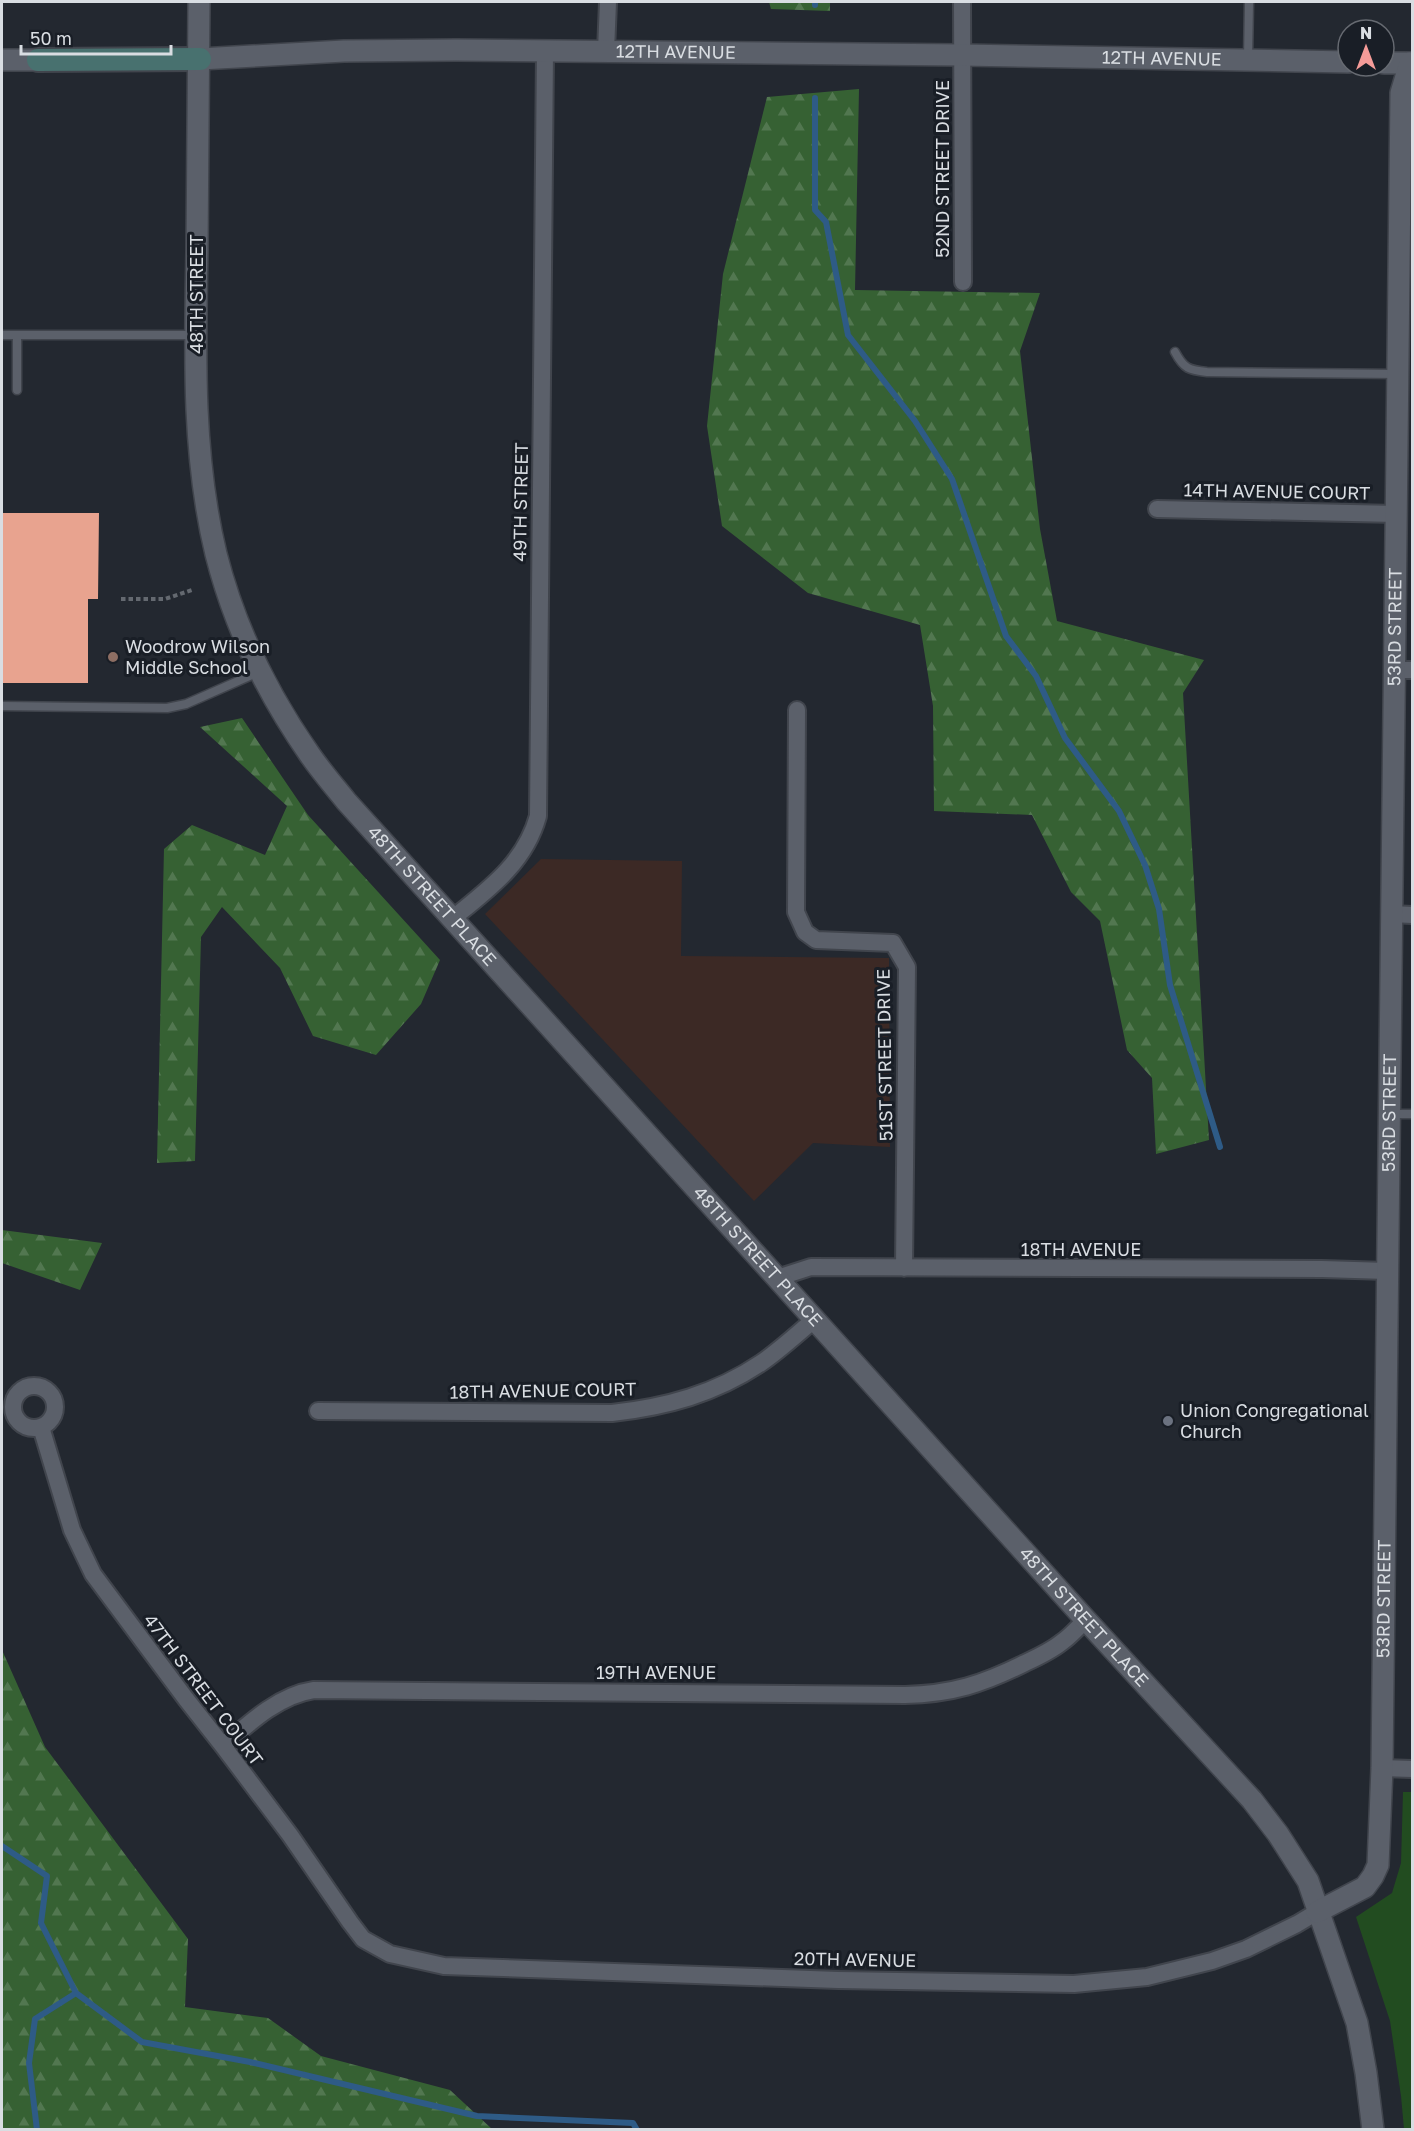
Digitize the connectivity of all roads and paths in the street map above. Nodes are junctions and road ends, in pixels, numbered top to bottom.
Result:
1 (199, 2) edge
2 (608, 2) edge
3 (962, 2) edge
4 (1249, 2) edge
5 (545, 51) junction
6 (606, 51) junction
7 (962, 55) junction
8 (200, 58) junction
9 (1248, 59) junction
10 (2, 60) edge
11 (38, 60) joint
12 (1412, 61) edge
13 (1336, 62) edge
14 (1396, 62) edge
15 (963, 282) dead end
16 (2, 335) edge
17 (17, 335) junction
18 (196, 335) junction
19 (1175, 352) dead end
20 (1399, 374) junction
21 (17, 390) dead end
22 (1399, 508) junction
23 (1157, 509) dead end
24 (225, 583) joint
25 (192, 590) dead end
26 (121, 599) dead end
27 (1404, 670) edge
28 (261, 671) junction
29 (2, 706) edge
30 (797, 710) dead end
31 (1402, 914) edge
32 (452, 919) junction
33 (1389, 1114) junction
34 (1413, 1114) edge
35 (904, 1268) junction
36 (1387, 1271) junction
37 (777, 1278) junction
38 (815, 1319) junction
39 (318, 1411) dead end
40 (41, 1426) dead end
41 (1086, 1620) junction
42 (223, 1746) junction
43 (1382, 1768) junction
44 (1413, 1769) edge
45 (1317, 1912) junction
46 (380, 1950) joint
47 (1373, 2130) edge

1 - 8 street, 48TH STREET
2 - 6 street
3 - 7 street, 52ND STREET DRIVE
4 - 9 lane
5 - 6 street, 12TH AVENUE
5 - 8 street, 12TH AVENUE
5 - 32 street, 49TH STREET
6 - 7 street, 12TH AVENUE
7 - 9 street, 12TH AVENUE
7 - 15 street, 52ND STREET DRIVE
8 - 11 main road, 12TH AVENUE
8 - 18 street, 48TH STREET
9 - 13 street, 12TH AVENUE
10 - 11 street, 12TH AVENUE
12 - 14 street
12 - 20 street, 53RD STREET
16 - 17 lane
17 - 18 lane
17 - 21 lane
18 - 24 street, 48TH STREET
19 - 20 lane
20 - 22 street, 53RD STREET
22 - 23 street, 14TH AVENUE COURT
22 - 27 street, 53RD STREET
24 - 28 street, 48TH STREET PLACE
25 - 26 path
27 - 31 street, 53RD STREET
28 - 29 lane
28 - 32 street, 48TH STREET PLACE
30 - 35 street, 51ST STREET DRIVE
31 - 33 street, 53RD STREET
32 - 37 street, 48TH STREET PLACE
33 - 34 lane
33 - 36 street, 53RD STREET
35 - 36 street, 18TH AVENUE
35 - 37 street, 18TH AVENUE
36 - 43 street, 53RD STREET
37 - 38 street, 48TH STREET PLACE
38 - 39 street, 18TH AVENUE COURT
38 - 41 street, 48TH STREET PLACE
40 - 42 street, 47TH STREET COURT
41 - 42 street, 19TH AVENUE
41 - 45 street, 48TH STREET PLACE
42 - 46 street, 47TH STREET COURT
43 - 44 street
43 - 45 street, 53RD STREET
45 - 46 street, 20TH AVENUE
45 - 47 street

